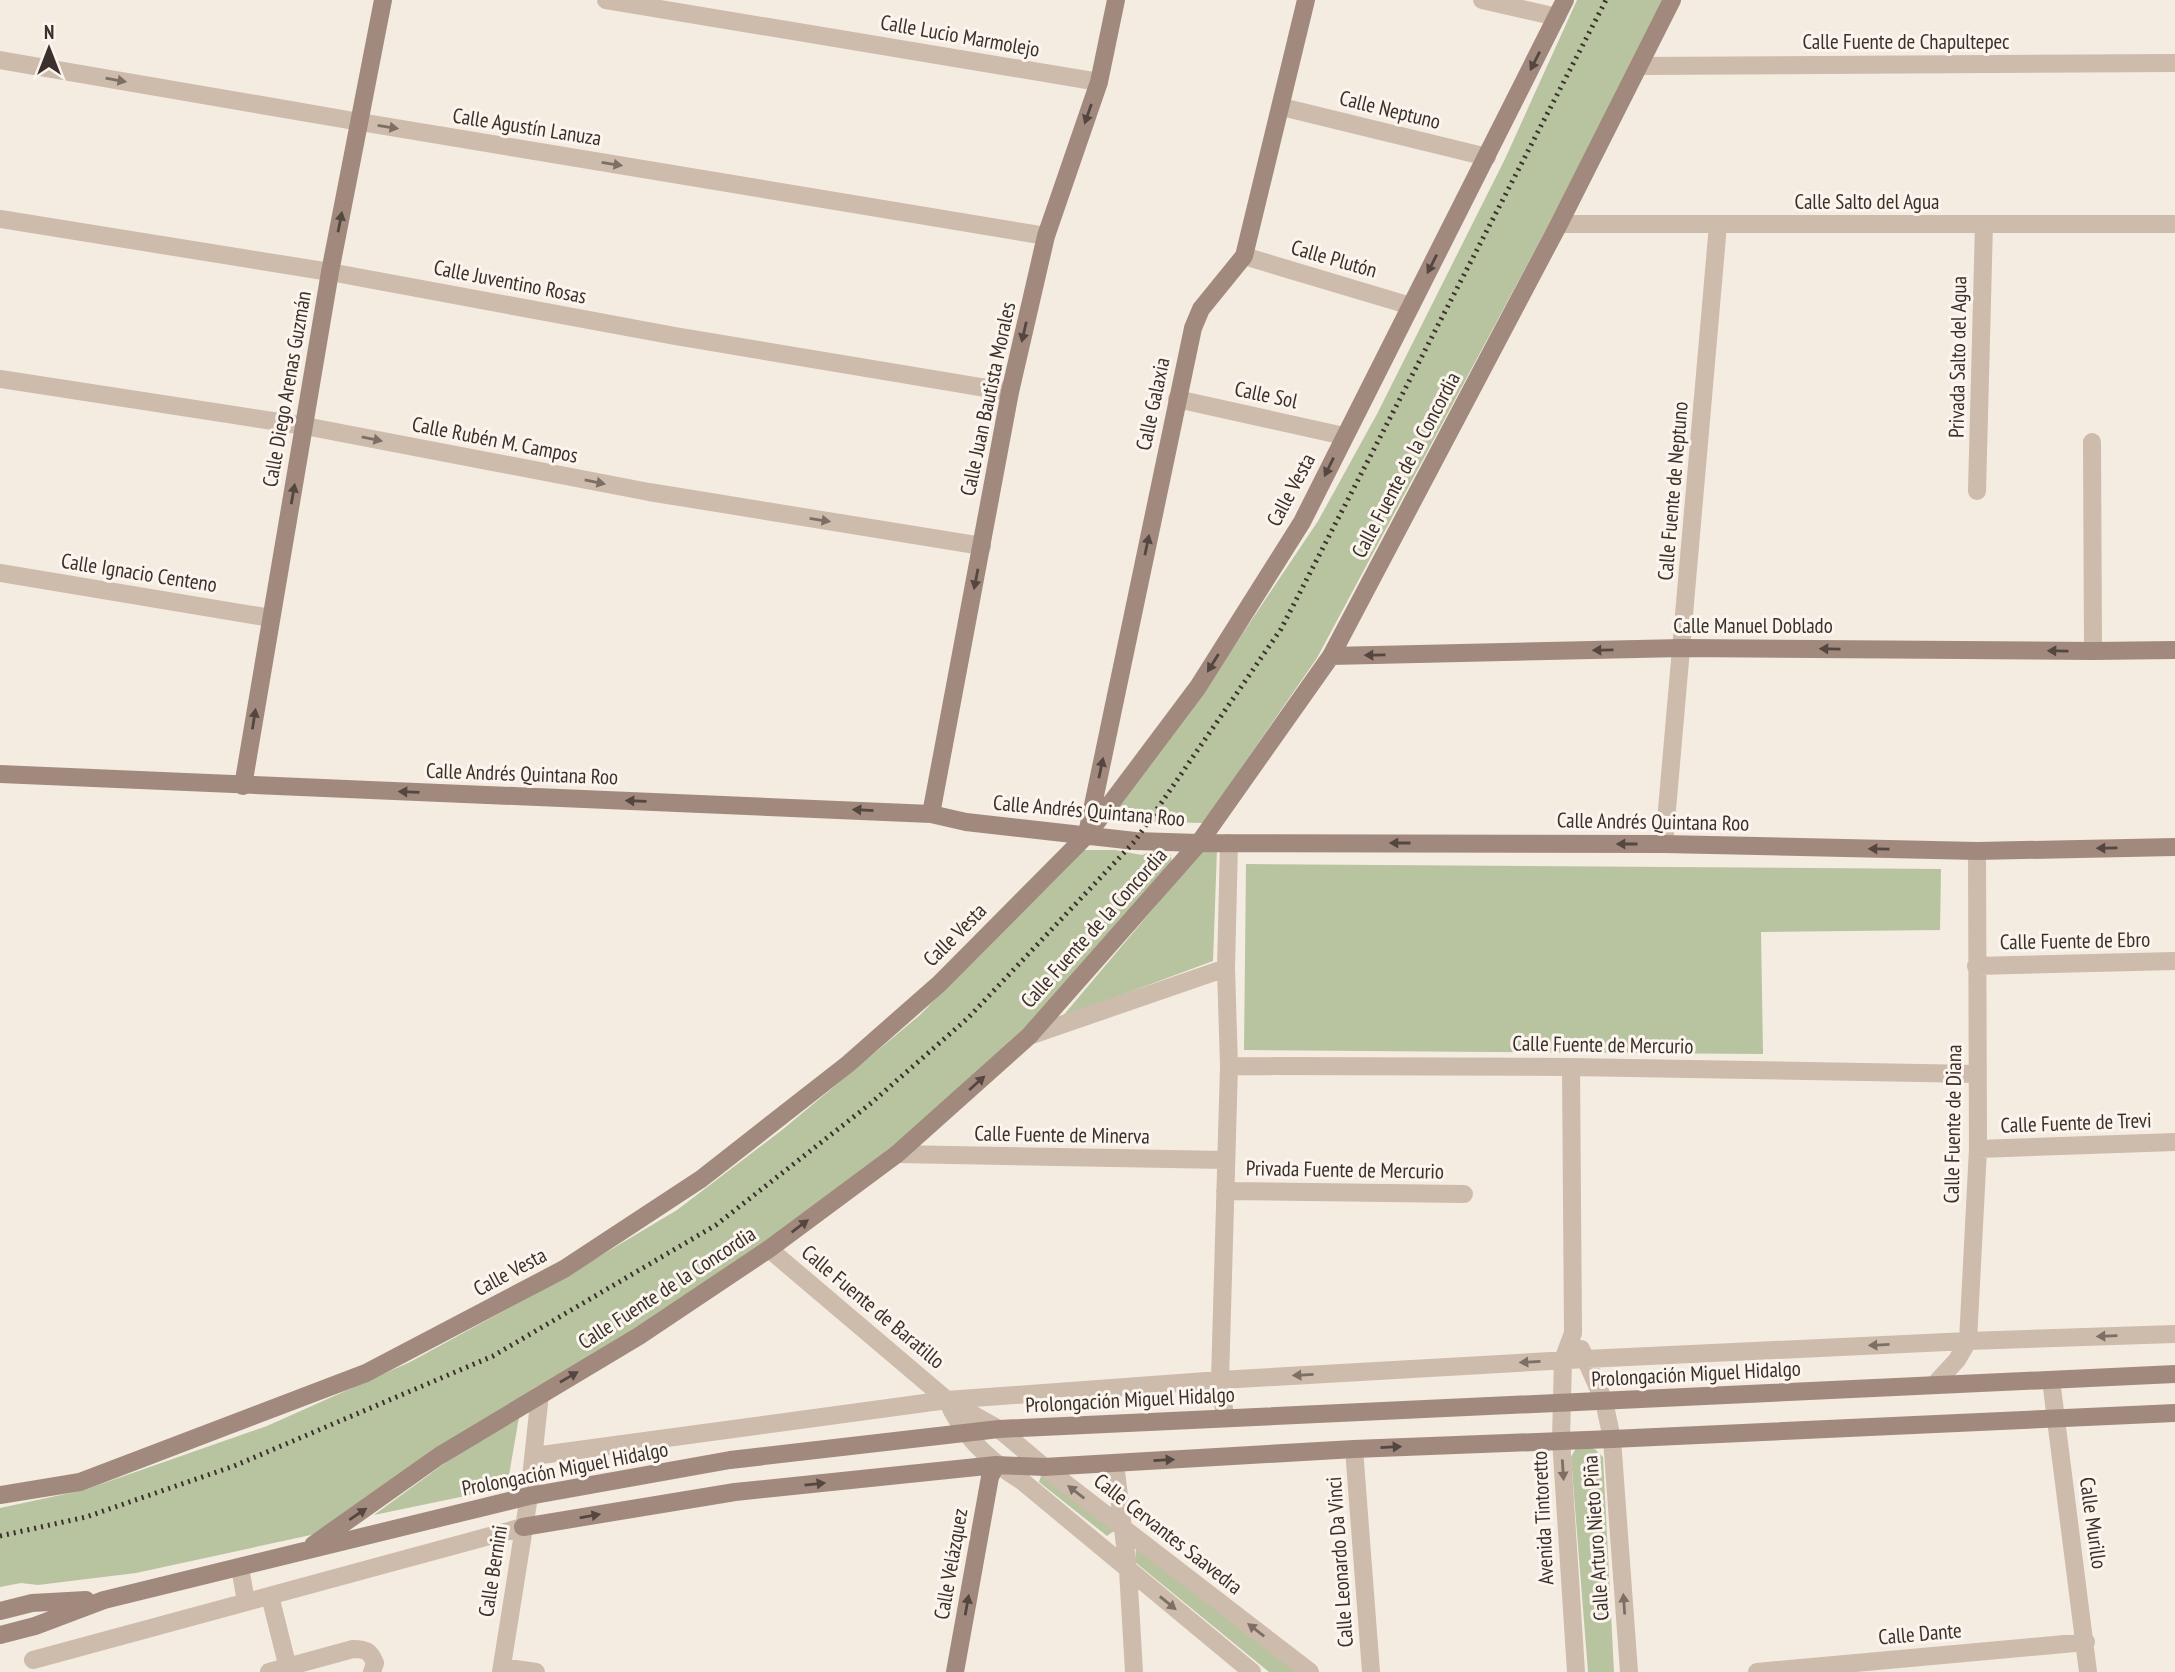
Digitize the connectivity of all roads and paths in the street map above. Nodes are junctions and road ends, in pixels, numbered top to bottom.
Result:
1 (383, 0) edge
2 (606, 0) edge
3 (1115, 0) edge
4 (1306, 0) edge
5 (1482, 0) edge
6 (1565, 0) edge
7 (1672, 0) edge
8 (1557, 17) junction
9 (0, 60) edge
10 (2175, 63) edge
11 (1637, 66) junction
12 (1099, 82) junction
13 (1282, 107) junction
14 (360, 122) junction
15 (1487, 157) junction
16 (0, 219) edge
17 (1559, 224) junction
18 (1984, 224) junction
19 (2175, 224) edge
20 (1718, 225) junction
21 (1046, 236) junction
22 (1244, 256) junction
23 (330, 272) junction
24 (1411, 306) junction
25 (0, 379) edge
26 (1010, 392) junction
27 (1177, 399) junction
28 (305, 426) junction
29 (1344, 436) junction
30 (2092, 442) dead end
31 (1977, 491) dead end
32 (982, 546) junction
33 (0, 573) edge
34 (271, 618) junction
35 (1682, 648) junction
36 (2175, 650) edge
37 (2093, 651) junction
38 (1331, 656) junction
39 (0, 774) edge
40 (243, 786) junction
41 (931, 814) junction
42 (1087, 835) junction
43 (1199, 843) junction
44 (1229, 843) junction
45 (1664, 844) junction
46 (2175, 847) edge
47 (1977, 851) junction
48 (2175, 961) edge
49 (1976, 966) junction
50 (1226, 968) junction
51 (1029, 1036) junction
52 (1229, 1066) junction
53 (1571, 1067) junction
54 (1977, 1074) junction
55 (2175, 1142) edge
56 (1978, 1149) junction
57 (897, 1154) junction
58 (1226, 1160) junction
59 (1225, 1191) junction
60 (1464, 1194) dead end
61 (769, 1250) junction
62 (1573, 1334) junction
63 (2175, 1334) edge
64 (1968, 1340) junction
65 (1586, 1359) junction
66 (1563, 1360) junction
67 (2175, 1374) edge
68 (1220, 1380) junction
69 (2051, 1380) junction
70 (1934, 1385) junction
71 (540, 1394) junction
72 (947, 1400) junction
73 (1604, 1401) junction
74 (1563, 1402) junction
75 (2175, 1413) edge
76 (1225, 1418) junction
77 (2055, 1419) junction
78 (999, 1429) junction
79 (965, 1434) junction
80 (1561, 1439) junction
81 (1612, 1439) junction
82 (1354, 1448) junction
83 (534, 1456) junction
84 (1115, 1463) junction
85 (996, 1465) junction
86 (1044, 1467) junction
87 (0, 1496) edge
88 (529, 1496) junction
89 (523, 1527) junction
90 (1123, 1527) junction
91 (301, 1553) junction
92 (240, 1567) junction
93 (1128, 1570) junction
94 (270, 1596) junction
95 (104, 1600) junction
96 (246, 1602) junction
97 (0, 1611) edge
98 (0, 1635) edge
99 (2086, 1642) junction
100 (33, 1660) dead end
101 (501, 1669) edge
102 (289, 1670) edge
103 (268, 1672) edge
104 (372, 1672) edge
105 (536, 1672) edge
106 (955, 1672) edge
107 (1134, 1672) edge
108 (1252, 1672) edge
109 (1310, 1672) edge
110 (1371, 1672) edge
111 (1576, 1672) edge
112 (1629, 1672) edge
113 (1758, 1672) edge
114 (2088, 1672) edge

1 - 14 main road, Calle Diego Arenas Guzmán
2 - 12 street, Calle Lucio Marmolejo
3 - 12 main road, Calle Juan Bautista Morales
4 - 13 main road, Calle Galaxia
5 - 8 street
6 - 8 main road, Calle Vesta
7 - 11 main road, Calle Fuente de la Concordia
8 -> 15 main road, Calle Vesta
9 -> 14 street, Calle Agustín Lanuza
10 - 11 street, Calle Fuente de Chapultepec
11 - 17 main road, Calle Fuente de la Concordia
12 -> 21 main road, Calle Juan Bautista Morales
13 - 15 street, Calle Neptuno
13 - 22 main road, Calle Galaxia
14 -> 21 street, Calle Agustín Lanuza
23 -> 14 main road, Calle Diego Arenas Guzmán
15 -> 24 main road, Calle Vesta
16 - 23 street, Calle Juventino Rosas
17 - 20 street, Calle Salto del Agua
17 - 38 main road, Calle Fuente de la Concordia
18 - 19 street, Calle Salto del Agua
18 - 20 street, Calle Salto del Agua
18 - 31 street, Privada Salto del Agua
20 - 35 street, Calle Fuente de Neptuno
21 -> 26 main road, Calle Juan Bautista Morales
22 - 24 street, Calle Plutón
22 - 27 main road, Calle Galaxia
23 - 26 street, Calle Juventino Rosas
23 - 28 main road, Calle Diego Arenas Guzmán
24 - 29 main road, Calle Vesta
25 - 28 street, Calle Rubén M. Campos
26 - 32 main road, Calle Juan Bautista Morales
27 - 29 street, Calle Sol
42 -> 27 main road, Calle Galaxia
28 -> 32 street, Calle Rubén M. Campos
34 -> 28 main road, Calle Diego Arenas Guzmán
29 -> 42 main road, Calle Vesta
30 - 37 street
32 -> 41 main road, Calle Juan Bautista Morales
33 - 34 street, Calle Ignacio Centeno
40 -> 34 main road, Calle Diego Arenas Guzmán
37 -> 35 main road, Calle Manuel Doblado
35 -> 38 main road, Calle Manuel Doblado
35 - 45 street, Calle Fuente de Neptuno
36 - 37 main road, Calle Manuel Doblado
38 - 43 main road, Calle Fuente de la Concordia
39 - 40 main road, Calle Andrés Quintana Roo
41 -> 40 main road, Calle Andrés Quintana Roo
41 - 42 main road, Calle Andrés Quintana Roo
42 - 43 main road, Calle Andrés Quintana Roo
42 - 87 main road, Calle Vesta
43 - 44 main road, Calle Andrés Quintana Roo
43 - 51 main road, Calle Fuente de la Concordia
45 -> 44 main road, Calle Andrés Quintana Roo
44 - 50 street
47 -> 45 main road, Calle Andrés Quintana Roo
46 -> 47 main road, Calle Andrés Quintana Roo
47 - 49 street, Calle Fuente de Diana
48 - 49 street, Calle Fuente de Ebro
49 - 54 street, Calle Fuente de Diana
50 - 51 street
50 - 52 street
57 -> 51 main road, Calle Fuente de la Concordia
52 - 53 street, Calle Fuente de Mercurio
52 - 58 street
53 - 54 street, Calle Fuente de Mercurio
53 - 62 street
54 - 56 street, Calle Fuente de Diana
55 - 56 street, Calle Fuente de Trevi
56 - 64 street, Calle Fuente de Diana
57 - 58 street, Calle Fuente de Minerva
61 -> 57 main road, Calle Fuente de la Concordia
58 - 59 street
59 - 60 street, Privada Fuente de Mercurio
59 - 68 street
71 -> 61 main road, Calle Fuente de la Concordia
61 - 72 street, Calle Fuente de Baratillo
62 - 65 street
62 - 66 street
63 -> 64 street
64 -> 65 street
64 - 70 street
65 - 66 street
65 - 73 street
66 -> 68 street
66 - 74 street, Avenida Tintoretto
67 - 69 main road, Prolongación Miguel Hidalgo
68 - 72 street
68 - 76 street
69 - 70 main road, Prolongación Miguel Hidalgo
69 - 77 street, Calle Murillo
70 - 73 main road, Prolongación Miguel Hidalgo
71 - 83 street, Calle Bernini
91 -> 71 main road, Calle Fuente de la Concordia
72 - 78 street, Calle Fuente de Baratillo
72 - 79 street, Calle Fuente de Baratillo
72 - 83 street
73 - 74 main road, Prolongación Miguel Hidalgo
73 - 81 street, Calle Arturo Nieto Piña
74 - 76 main road, Prolongación Miguel Hidalgo
74 - 80 street, Avenida Tintoretto
75 - 77 main road
76 - 78 main road, Prolongación Miguel Hidalgo
77 - 81 main road
77 - 99 street, Calle Murillo
78 - 79 main road, Prolongación Miguel Hidalgo
78 - 86 street, Calle Cervantes Saavedra
79 - 85 street
79 - 88 main road, Prolongación Miguel Hidalgo
80 - 81 main road
82 -> 80 main road
80 -> 111 street, Avenida Tintoretto
112 -> 81 street, Calle Arturo Nieto Piña
84 -> 82 main road
82 - 110 street, Calle Leonardo Da Vinci
83 - 88 street, Calle Bernini
84 - 86 main road
84 - 90 street
85 - 86 main road
89 -> 85 main road
85 - 93 street
106 -> 85 main road, Calle Velázquez
90 -> 86 street, Calle Cervantes Saavedra
88 - 89 street, Calle Bernini
88 - 91 main road, Prolongación Miguel Hidalgo
89 - 94 street
89 - 101 street, Calle Bernini
90 - 93 street
109 -> 90 street, Calle Cervantes Saavedra
91 - 92 main road, Prolongación Miguel Hidalgo
92 - 95 main road, Prolongación Miguel Hidalgo
92 - 96 street
93 - 107 street
93 -> 108 street
94 - 96 street
94 - 102 street
95 - 97 main road, Prolongación Miguel Hidalgo
95 - 98 main road, Prolongación Miguel Hidalgo
96 - 100 street
99 - 113 street, Calle Dante
99 - 114 street, Calle Murillo
101 - 105 street
102 - 103 street
102 - 104 street

